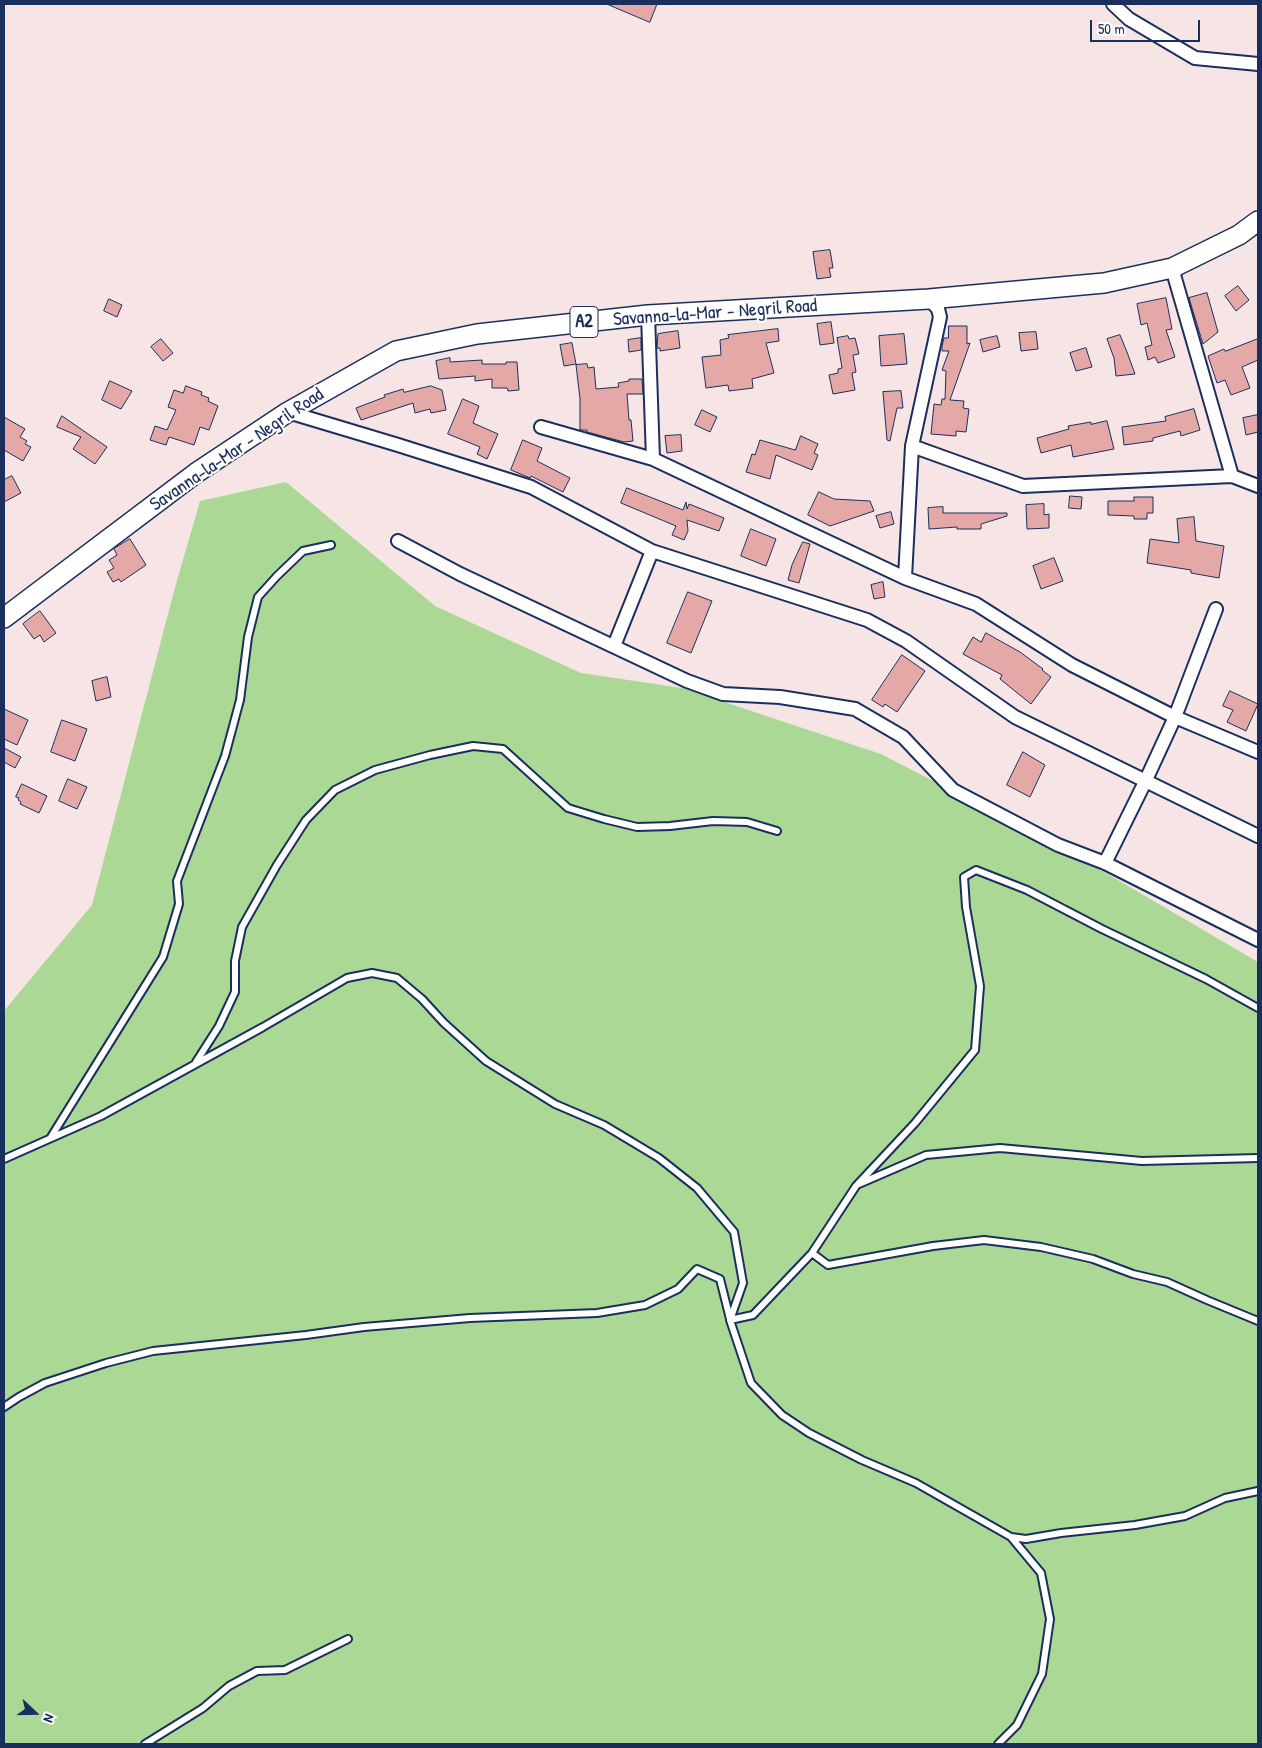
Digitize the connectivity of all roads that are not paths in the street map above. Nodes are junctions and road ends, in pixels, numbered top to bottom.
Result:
1 (1113, 4) edge
2 (1258, 64) edge
3 (1258, 221) edge
4 (1172, 268) junction
5 (929, 299) junction
6 (648, 315) junction
7 (288, 412) junction
8 (540, 427) dead end
9 (912, 446) junction
10 (653, 459) junction
11 (1232, 476) junction
12 (1258, 486) edge
13 (398, 541) dead end
14 (331, 546) dead end
15 (652, 551) junction
16 (905, 578) junction
17 (1216, 609) dead end
18 (4, 618) edge
19 (614, 646) junction
20 (1175, 718) junction
21 (1258, 752) edge
22 (1145, 782) junction
23 (777, 831) dead end
24 (1258, 836) edge
25 (1105, 863) junction
26 (1258, 940) edge
27 (1258, 1008) edge
28 (196, 1064) junction
29 (51, 1138) junction
30 (1258, 1158) edge
31 (4, 1159) edge
32 (856, 1186) junction
33 (812, 1253) junction
34 (730, 1320) junction
35 (1258, 1321) edge
36 (4, 1408) edge
37 (1258, 1491) edge
38 (1011, 1537) junction
39 (348, 1639) dead end
40 (145, 1744) edge
41 (998, 1744) edge

1 - 2 street
3 - 4 main road, Savanna-la-Mar - Negril Road / A2
4 - 5 main road, Savanna-la-Mar - Negril Road / A2
4 - 11 street
5 - 6 main road, Savanna-la-Mar - Negril Road / A2
5 - 9 street
6 - 7 main road, Savanna-la-Mar - Negril Road / A2
6 - 10 street
7 - 15 street
7 - 18 main road, Savanna-la-Mar - Negril Road / A2
8 - 10 street
9 - 11 street
9 - 16 street
10 - 16 street
11 - 12 street
13 - 19 street
14 - 29 lane
15 - 19 street
15 - 22 street
16 - 20 street
17 - 20 street
19 - 25 street
20 - 21 street
20 - 22 street
22 - 24 street
22 - 25 street
23 - 28 lane
25 - 26 street
27 - 32 lane
28 - 29 lane
28 - 34 lane
29 - 31 lane
30 - 32 lane
32 - 33 lane
33 - 34 lane
33 - 35 lane
34 - 36 lane
34 - 38 lane
37 - 38 lane
38 - 41 lane
39 - 40 lane

